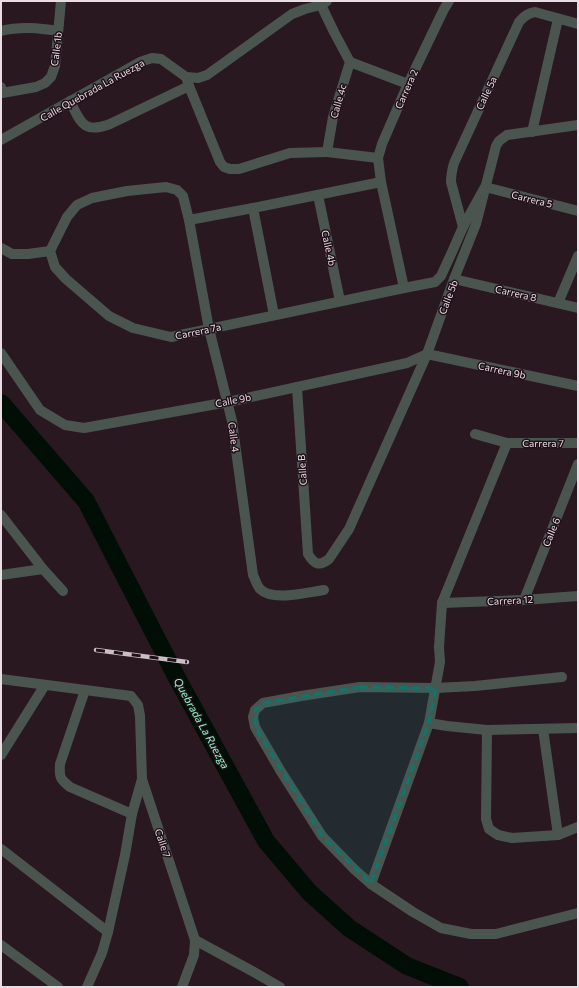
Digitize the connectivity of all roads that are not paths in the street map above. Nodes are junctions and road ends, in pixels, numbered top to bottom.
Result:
1 (62, 1) edge
2 (449, 1) edge
3 (324, 3) edge
4 (303, 5) edge
5 (558, 19) junction
6 (578, 24) edge
7 (1, 31) edge
8 (58, 31) junction
9 (350, 62) junction
10 (187, 81) junction
11 (408, 84) junction
12 (1, 91) edge
13 (70, 101) junction
14 (578, 125) edge
15 (532, 132) junction
16 (1, 140) edge
17 (327, 152) junction
18 (378, 158) junction
19 (381, 182) junction
20 (485, 188) junction
21 (318, 195) junction
22 (253, 208) junction
23 (578, 211) edge
24 (189, 220) junction
25 (463, 227) junction
26 (1, 248) edge
27 (50, 251) junction
28 (578, 256) edge
29 (454, 279) junction
30 (404, 288) junction
31 (340, 301) junction
32 (558, 303) junction
33 (578, 308) edge
34 (274, 315) junction
35 (209, 329) junction
36 (1, 353) edge
37 (427, 354) junction
38 (578, 386) edge
39 (297, 387) junction
40 (228, 402) junction
41 (475, 434) dead end
42 (507, 443) junction
43 (578, 443) edge
44 (578, 464) edge
45 (1, 515) edge
46 (308, 554) joint
47 (43, 569) junction
48 (1, 575) edge
49 (324, 590) dead end
50 (63, 591) dead end
51 (578, 596) edge
52 (524, 600) junction
53 (442, 603) junction
54 (562, 677) dead end
55 (1, 679) edge
56 (45, 685) junction
57 (436, 688) junction
58 (85, 690) junction
59 (429, 723) junction
60 (578, 728) edge
61 (543, 729) junction
62 (487, 730) junction
63 (1, 755) edge
64 (142, 778) junction
65 (132, 814) junction
66 (578, 827) edge
67 (558, 835) junction
68 (1, 849) edge
69 (371, 884) junction
70 (578, 913) edge
71 (108, 932) junction
72 (195, 940) junction
73 (1, 945) edge
74 (58, 987) edge
75 (87, 987) edge
76 (182, 987) edge
77 (280, 987) edge

1 - 8 street, Calle 1b
2 - 11 street, Carrera 2
3 - 4 street
3 - 9 street
4 - 10 street
5 - 6 street, Calle 5a
5 - 15 street
5 - 25 street, Calle 5a
7 - 8 street
8 - 12 street, Calle 1b
9 - 11 street
9 - 17 street, Calle 4c
10 - 13 street, Calle Quebrada La Ruezga
10 - 13 street
10 - 17 street
11 - 18 street, Carrera 2
13 - 16 street, Calle Quebrada La Ruezga
14 - 15 street, Calle 5b
15 - 20 street, Calle 5b
17 - 18 street
18 - 19 street, Carrera 2
19 - 21 street
19 - 30 street, Carrera 2
20 - 23 street, Carrera 5
20 - 25 street, Carrera 7a
20 - 29 street, Calle 5b
21 - 22 street
21 - 31 street, Calle 4b
22 - 24 street
22 - 34 street
24 - 27 street
24 - 35 street, Calle 4
25 - 30 street, Carrera 7a
26 - 27 street
27 - 35 street, Carrera 7a
28 - 32 street
29 - 32 street, Carrera 8
29 - 37 street, Calle 5b
30 - 31 street, Carrera 7a
31 - 34 street, Carrera 7a
32 - 33 street, Carrera 8
34 - 35 street, Carrera 7a
35 - 40 street, Calle 4
36 - 40 street, Calle 9b
37 - 38 street, Carrera 9b
37 - 39 street, Calle 9b
37 - 46 street, Calle 5b
39 - 40 street, Calle 9b
39 - 46 street, Calle B
40 - 49 street, Calle 4
41 - 42 street, Carrera 7
42 - 43 street, Carrera 7
42 - 53 street
44 - 52 street, Calle 6
45 - 47 street
47 - 48 street
47 - 50 street
51 - 52 street, Carrera 12
52 - 53 street, Carrera 12
53 - 57 street
54 - 57 street
55 - 56 street
56 - 58 street
56 - 63 street
57 - 59 street
57 - 69 street
58 - 64 street, Calle 7
58 - 65 street
59 - 62 street
59 - 69 street
60 - 61 street
61 - 62 street
61 - 67 street
62 - 67 street
64 - 65 street
64 - 72 street, Calle 7
65 - 71 street
66 - 67 street
68 - 71 street
69 - 70 street
71 - 75 street
72 - 76 street, Calle 7
72 - 77 street
73 - 74 street

